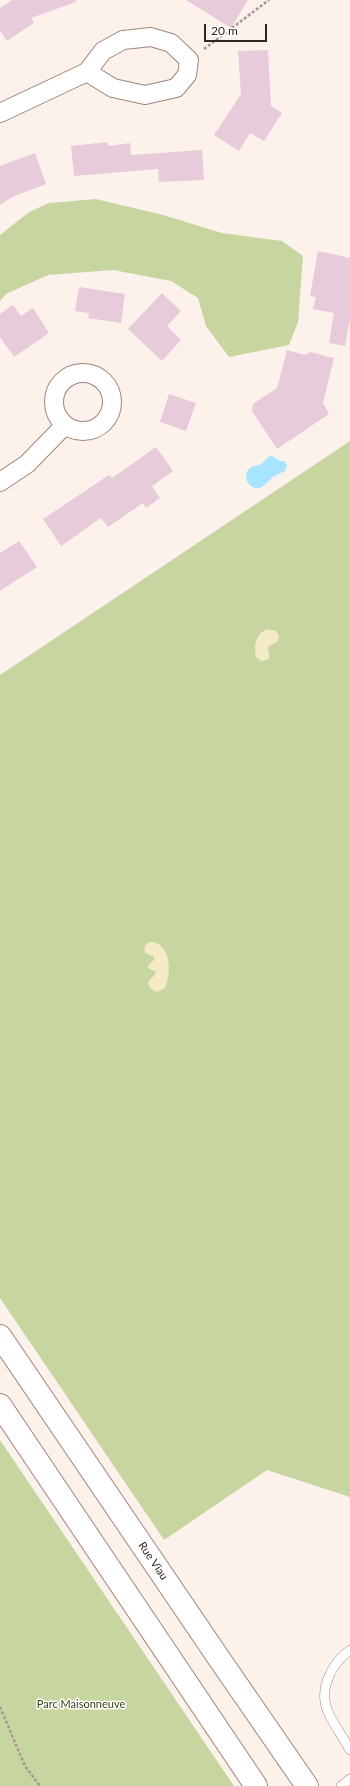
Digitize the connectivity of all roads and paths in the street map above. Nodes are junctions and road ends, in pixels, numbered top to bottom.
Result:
1 (269, 0) edge
2 (189, 60) junction
3 (87, 72) junction
4 (0, 113) edge
5 (65, 425) dead end
6 (0, 482) edge
7 (0, 1336) edge
8 (0, 1405) edge
9 (350, 1650) edge
10 (0, 1708) edge
11 (350, 1750) edge
12 (350, 1779) edge
13 (40, 1786) edge
14 (256, 1786) edge
15 (307, 1786) edge
16 (341, 1786) edge

1 - 2 path
2 - 3 street
2 - 3 street
3 - 4 street
5 - 6 street
7 - 15 main road, Rue Viau
8 - 14 main road
9 - 11 lane
10 - 13 path
12 - 16 lane

